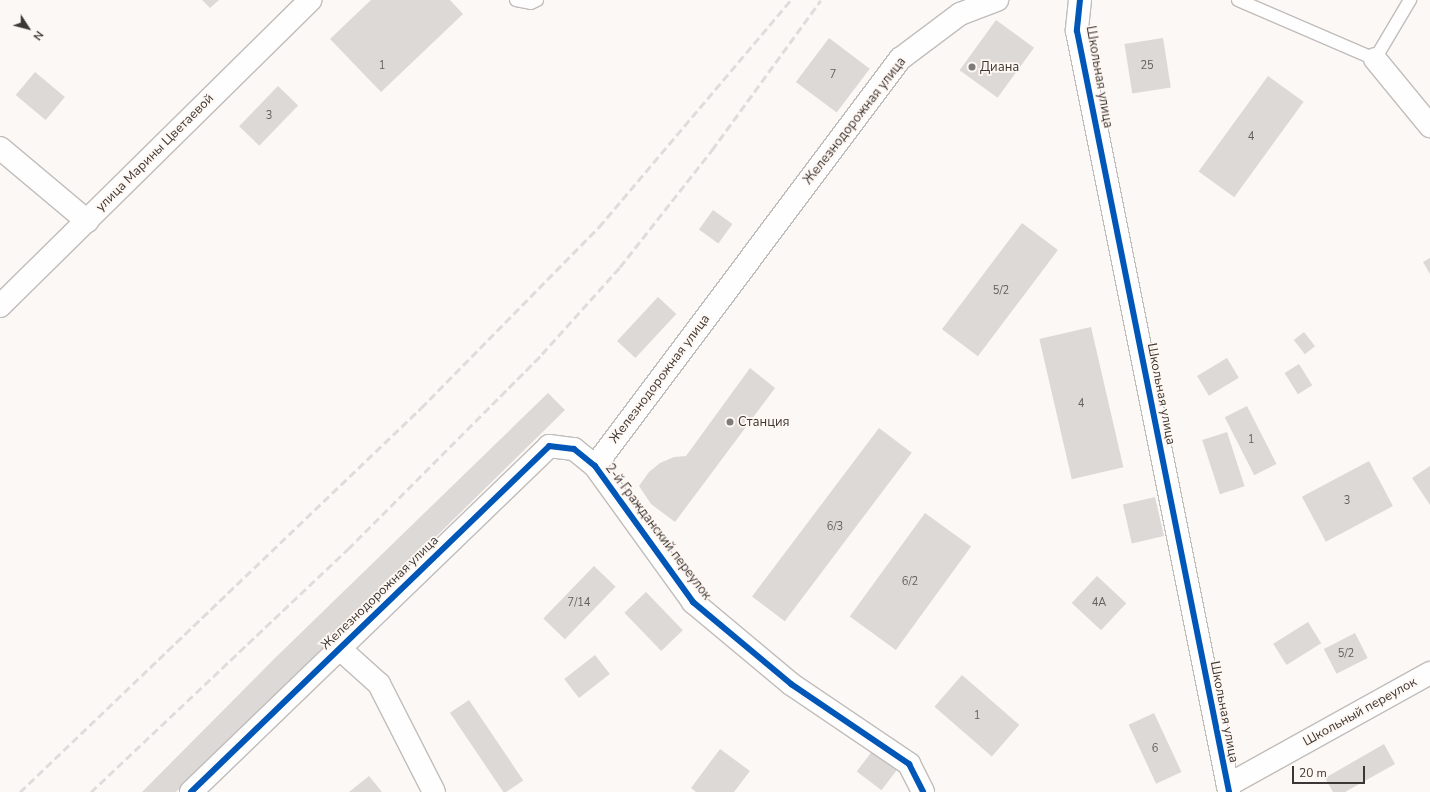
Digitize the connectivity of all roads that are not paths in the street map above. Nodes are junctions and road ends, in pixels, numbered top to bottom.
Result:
1 (310, 0) edge
2 (516, 0) edge
3 (537, 0) edge
4 (997, 0) edge
5 (1080, 0) edge
6 (1238, 0) edge
7 (1410, 0) edge
8 (1375, 59) junction
9 (1430, 126) edge
10 (0, 148) edge
11 (87, 221) junction
12 (0, 306) edge
13 (595, 466) junction
14 (339, 648) junction
15 (1430, 673) edge
16 (1228, 789) edge
17 (191, 792) edge
18 (434, 792) edge
19 (923, 792) edge

1 - 11 street, улица Марины Цветаевой
2 - 3 lane
4 - 13 street, Железнодорожная улица
5 - 16 street, Школьная улица
6 - 8 lane
7 - 8 lane
8 - 9 street
10 - 11 street
11 - 12 street, улица Марины Цветаевой
13 - 14 street, Железнодорожная улица
13 - 19 street, 2-й Гражданский переулок
14 - 17 street, Железнодорожная улица
14 - 18 street
15 - 16 street, Школьный переулок

